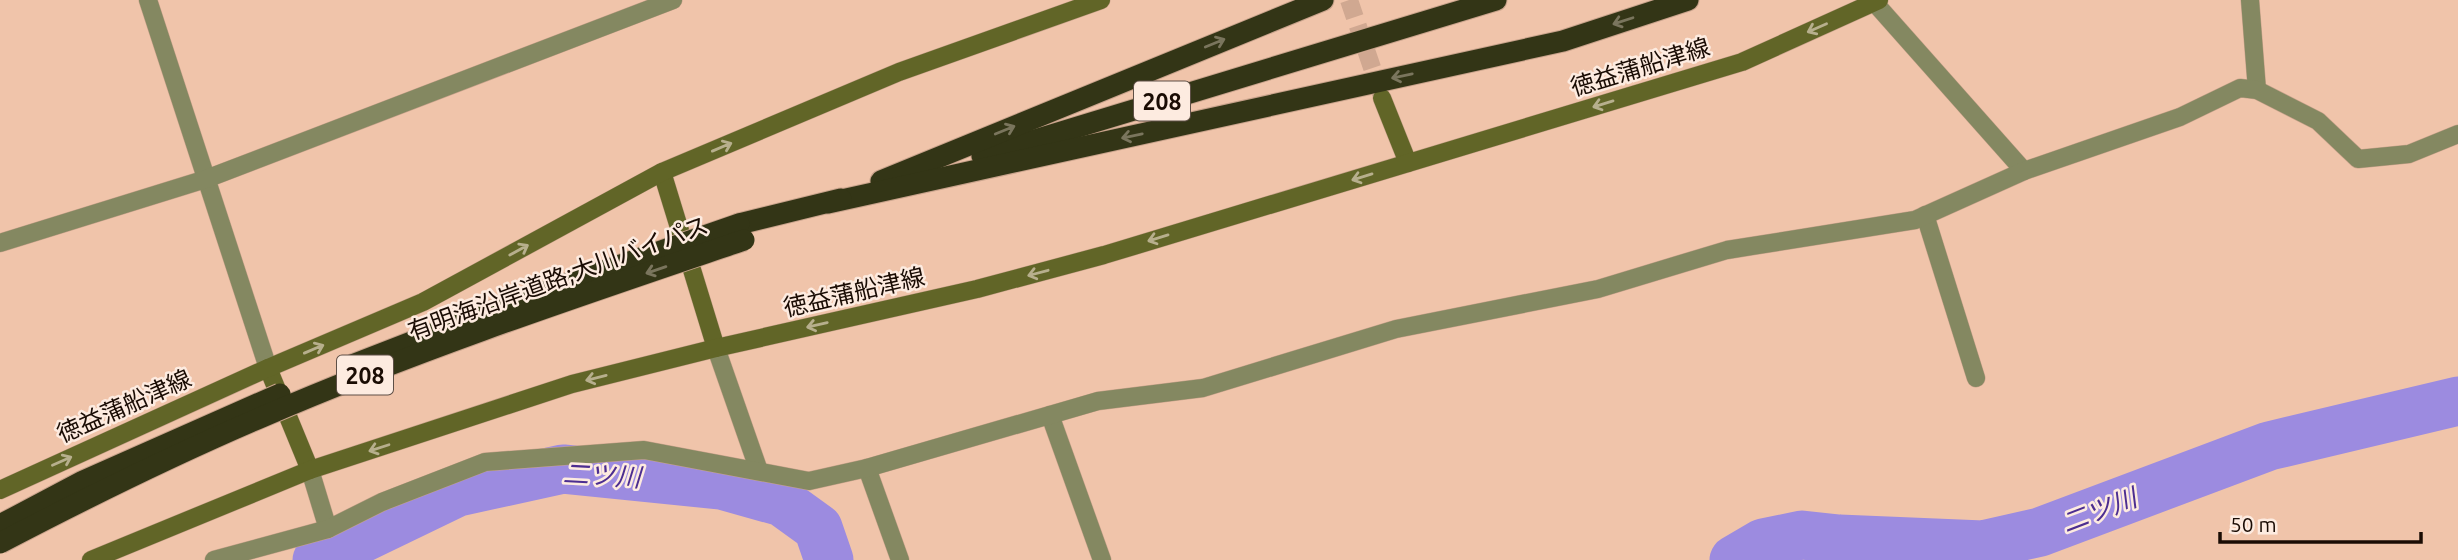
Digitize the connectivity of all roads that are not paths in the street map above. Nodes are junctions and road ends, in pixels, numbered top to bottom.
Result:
1 (148, 0) edge
2 (673, 0) edge
3 (1101, 0) edge
4 (1323, 0) edge
5 (1496, 0) edge
6 (1688, 0) edge
7 (2250, 0) edge
8 (1877, 1) edge
9 (2257, 90) junction
10 (1382, 98) tunnel mouth
11 (2458, 134) edge
12 (1408, 163) junction
13 (2024, 171) junction
14 (662, 172) junction
15 (206, 179) junction
16 (828, 203) junction
17 (1925, 215) junction
18 (742, 232) junction
19 (0, 243) edge
20 (716, 348) junction
21 (268, 368) junction
22 (1976, 378) dead end
23 (1050, 415) junction
24 (867, 468) junction
25 (310, 470) junction
26 (759, 471) junction
27 (0, 490) edge
28 (0, 525) edge
29 (328, 529) junction
30 (0, 543) edge
31 (92, 560) edge
32 (214, 560) edge
33 (900, 560) edge
34 (1102, 560) edge

1 - 15 street
2 - 15 street
14 -> 3 main road, 徳益蒲船津線
16 -> 4 highway
5 - 16 highway, 有明海沿岸道路;大川バイパス / 208
6 -> 16 highway
7 - 9 street
8 -> 12 main road, 徳益蒲船津線
8 - 13 street
9 - 11 street
9 - 13 street
10 - 12 main road
12 -> 20 main road, 徳益蒲船津線
13 - 17 street
14 - 20 main road
21 -> 14 main road, 徳益蒲船津線
15 - 19 street
15 - 21 street
16 - 18 highway, 有明海沿岸道路;大川バイパス / 208
17 - 22 street
17 - 23 street
18 - 28 highway, 有明海沿岸道路;大川バイパス / 208, bridge
18 -> 30 highway, 有明海沿岸道路;大川バイパス / 208, bridge
20 -> 25 main road, 徳益蒲船津線
20 - 26 street
21 - 25 main road
27 -> 21 main road, 徳益蒲船津線
23 - 24 street
23 - 34 street
24 - 26 street
24 - 33 street
25 - 29 street
25 - 31 main road, 徳益蒲船津線
26 - 29 street
29 - 32 street

